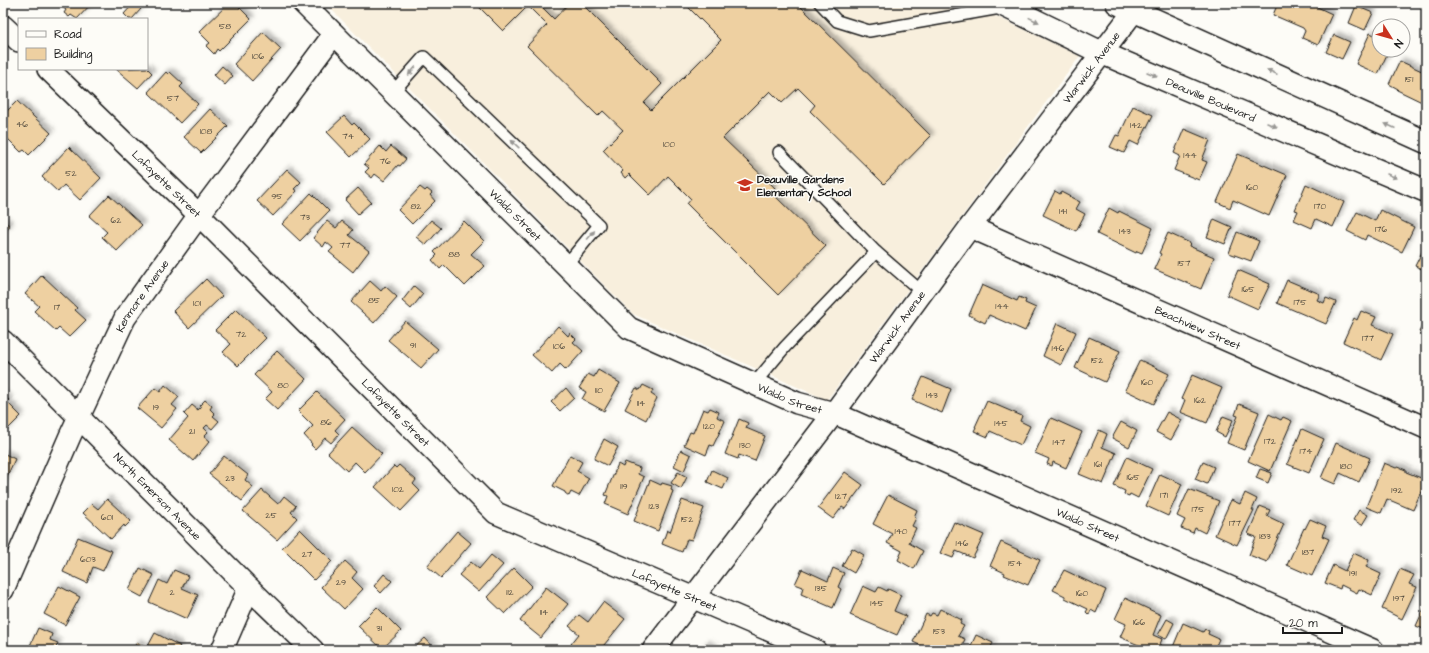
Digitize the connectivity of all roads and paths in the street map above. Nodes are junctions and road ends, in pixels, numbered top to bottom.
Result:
1 (303, 3) edge
2 (820, 3) edge
3 (1003, 5) edge
4 (1130, 6) edge
5 (3, 26) edge
6 (334, 34) junction
7 (18, 40) edge
8 (1102, 53) junction
9 (49, 70) edge
10 (393, 92) junction
11 (1426, 142) edge
12 (779, 152) dead end
13 (1426, 190) edge
14 (199, 215) junction
15 (970, 227) junction
16 (876, 252) junction
17 (566, 265) junction
18 (922, 292) junction
19 (3, 340) edge
20 (754, 384) junction
21 (834, 413) junction
22 (79, 417) junction
23 (1426, 428) edge
24 (249, 588) junction
25 (3, 590) edge
26 (694, 597) junction
27 (222, 650) edge
28 (313, 650) edge
29 (652, 650) edge
30 (815, 650) edge
31 (1373, 650) edge

1 - 6 street, Waldo Street
2 - 3 lane
3 -> 8 street, Deauville Boulevard
4 - 8 street, Warwick Avenue
11 -> 4 street
5 - 7 street
6 - 10 street, Waldo Street
6 - 14 street, Kenmore Avenue
8 -> 13 street, Deauville Boulevard
8 - 15 street, Warwick Avenue
9 - 14 street, Lafayette Street
10 - 17 street, Waldo Street
17 -> 10 lane
12 - 16 lane
14 - 22 street, Kenmore Avenue
14 - 26 street, Lafayette Street
15 - 18 street, Warwick Avenue
15 - 23 street, Beachview Street
16 - 18 lane
16 - 20 lane
17 - 20 street, Waldo Street
18 - 21 street, Warwick Avenue
19 - 22 street, North Emerson Avenue
20 - 21 street, Waldo Street
21 - 26 street, Warwick Avenue
21 - 31 street, Waldo Street
22 - 24 street, North Emerson Avenue
22 - 25 street, Kenmore Avenue
24 - 27 street
24 - 28 street, North Emerson Avenue
26 - 29 street, Warwick Avenue
26 - 30 street, Lafayette Street

